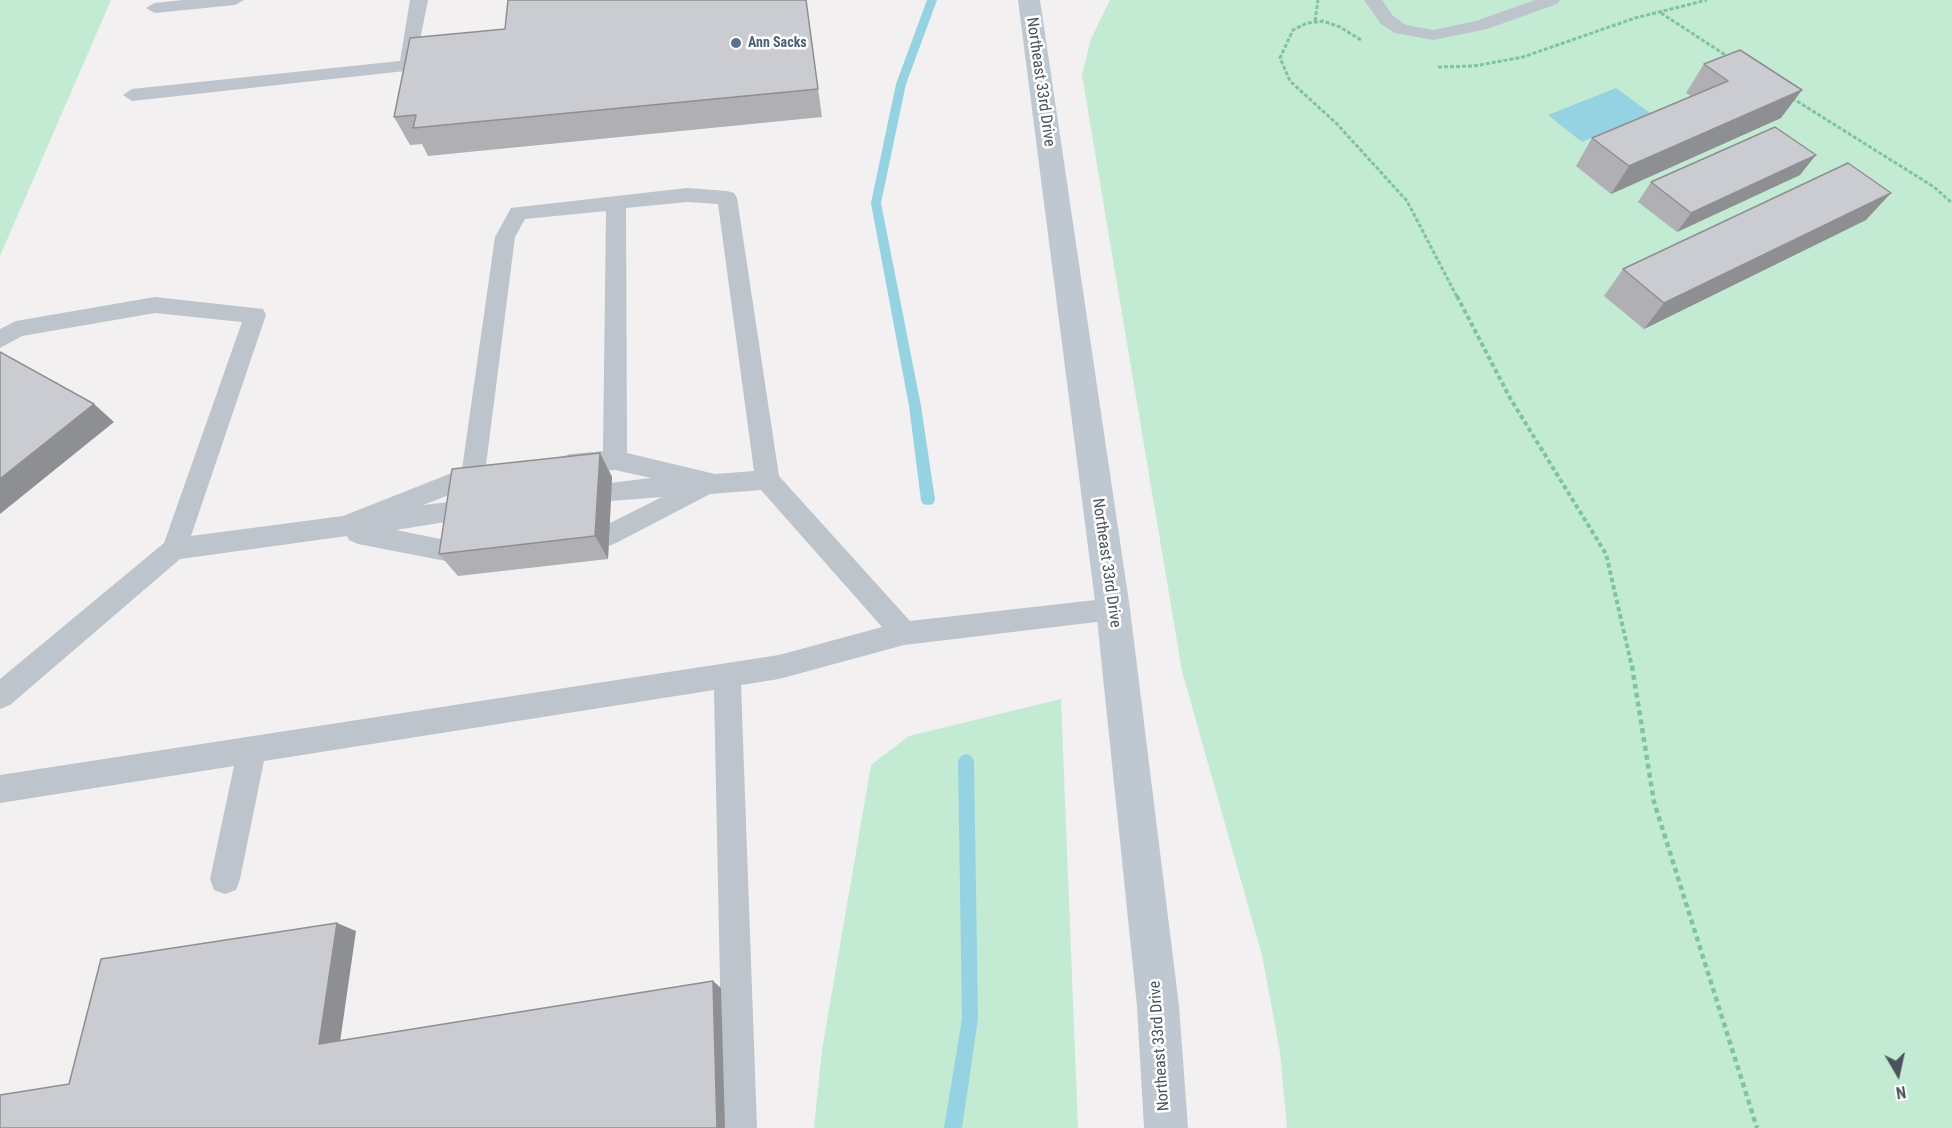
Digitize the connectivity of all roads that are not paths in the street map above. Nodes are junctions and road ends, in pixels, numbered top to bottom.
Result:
1 (235, 0) edge
2 (419, 0) edge
3 (1029, 0) edge
4 (1373, 0) edge
5 (1551, 0) edge
6 (155, 8) dead end
7 (132, 95) dead end
8 (616, 202) junction
9 (0, 340) edge
10 (615, 460) junction
11 (544, 467) edge
12 (509, 471) edge
13 (473, 475) junction
14 (766, 480) junction
15 (713, 483) junction
16 (612, 491) dead end
17 (467, 510) edge
18 (338, 529) junction
19 (609, 535) dead end
20 (174, 549) junction
21 (461, 553) edge
22 (1113, 609) junction
23 (904, 633) junction
24 (727, 675) junction
25 (0, 696) edge
26 (252, 749) junction
27 (0, 789) edge
28 (225, 879) dead end
29 (740, 1128) edge
30 (1166, 1128) edge

1 - 6 lane
2 - 7 lane
3 - 22 main road, Northeast 33rd Drive
4 - 5 lane
8 - 10 lane
8 - 13 lane
8 - 14 lane
9 - 20 lane
10 - 11 lane
10 - 15 lane
12 - 13 lane
13 - 18 lane
14 - 15 lane
14 - 23 lane
15 - 16 lane
15 - 19 lane
17 - 18 lane
18 - 20 lane
18 - 21 lane
20 - 25 lane
22 - 23 lane
22 - 30 main road, Northeast 33rd Drive
23 - 24 lane
24 - 26 lane
24 - 29 lane
26 - 27 lane
26 - 28 lane

